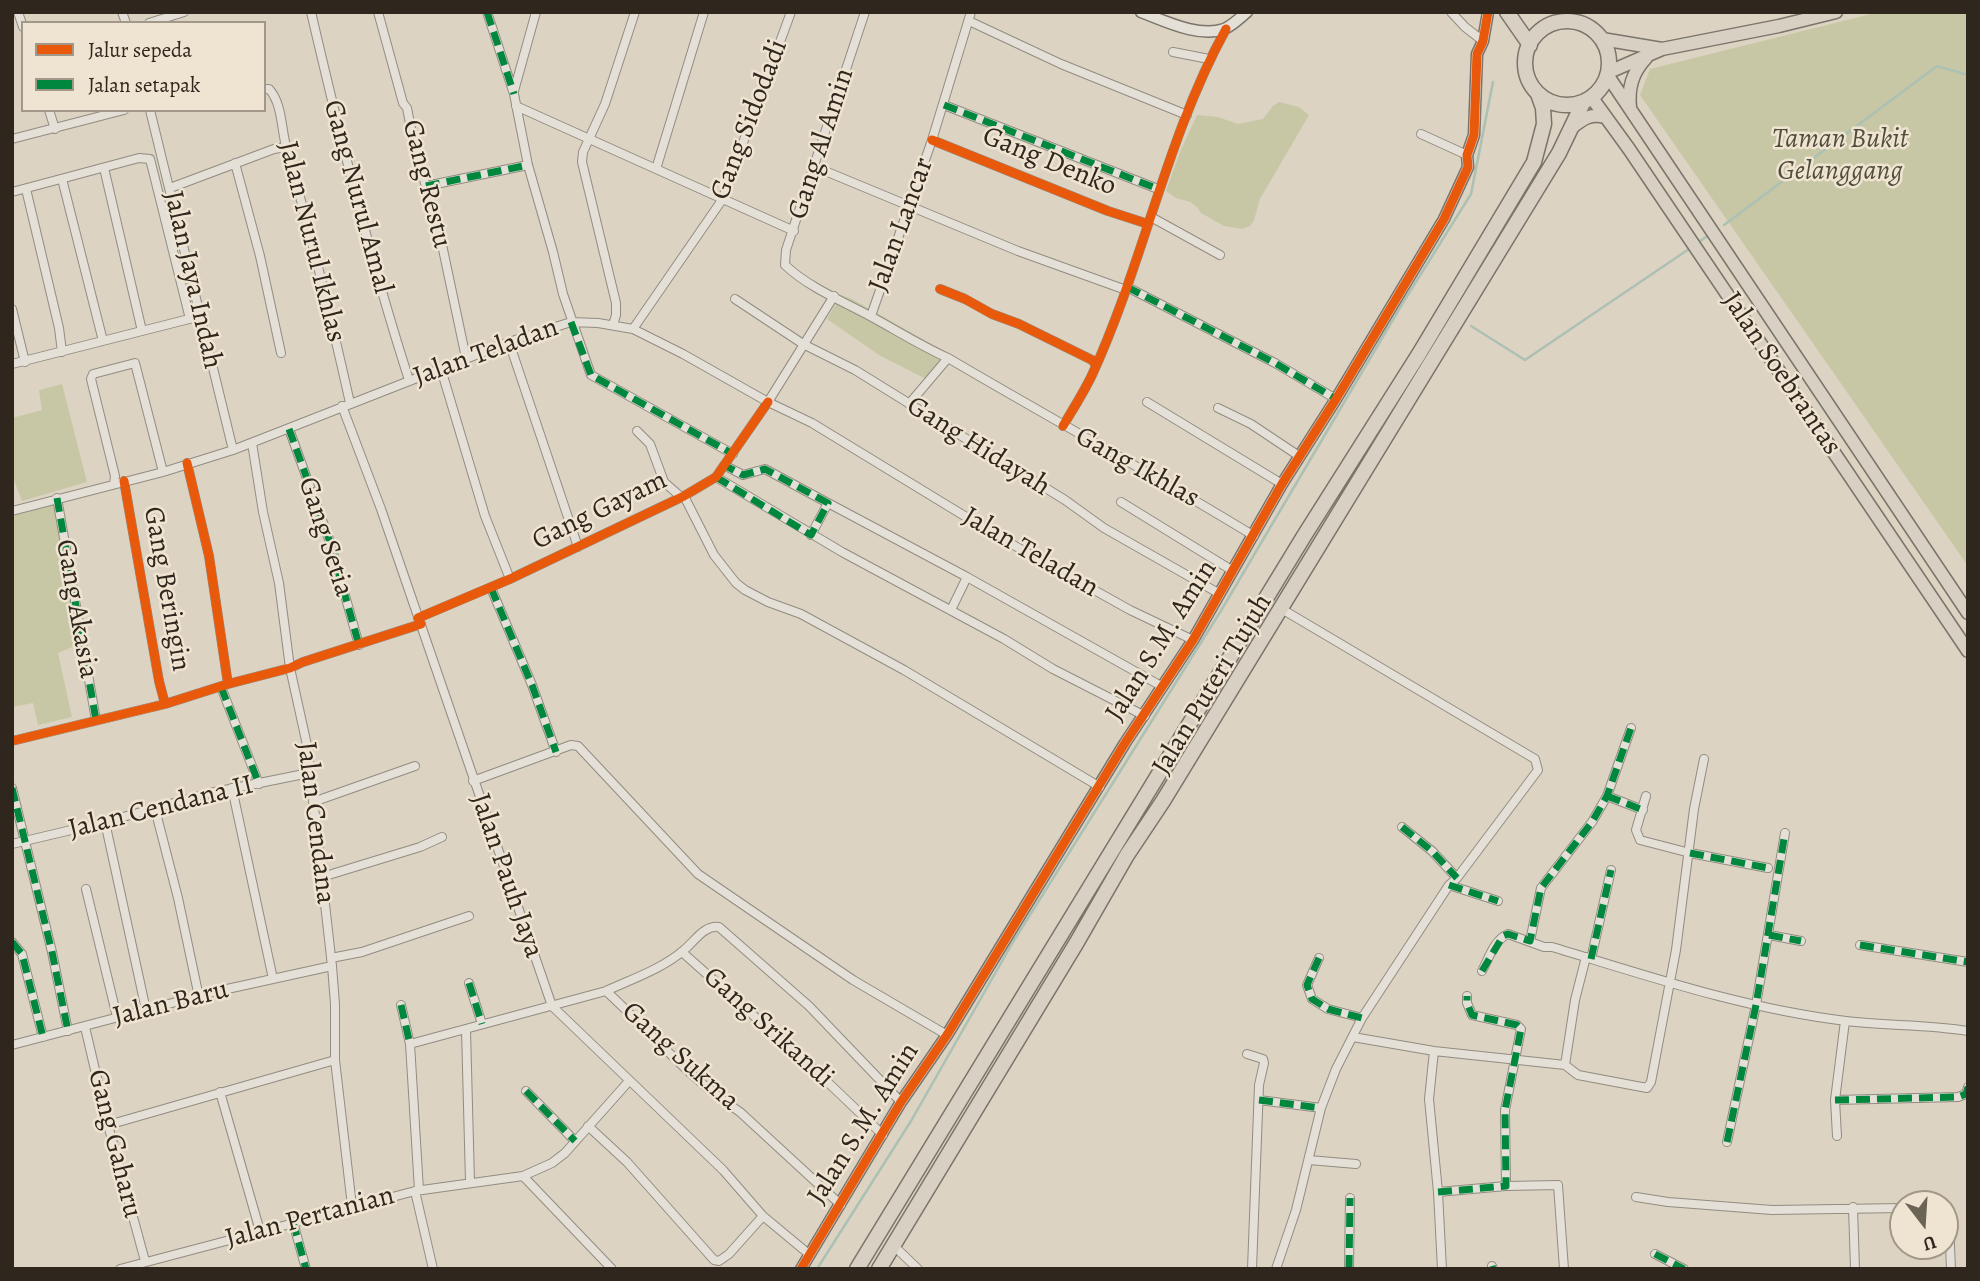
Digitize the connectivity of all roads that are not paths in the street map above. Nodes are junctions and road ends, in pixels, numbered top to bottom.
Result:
1 (184, 12) edge
2 (311, 12) edge
3 (377, 12) edge
4 (487, 12) edge
5 (536, 12) edge
6 (635, 12) edge
7 (704, 12) edge
8 (791, 12) edge
9 (865, 12) edge
10 (1141, 12) edge
11 (1247, 12) edge
12 (1451, 12) edge
13 (1488, 12) edge
14 (1507, 12) edge
15 (1836, 12) edge
16 (970, 16) edge
17 (1565, 17) edge
18 (155, 21) edge
19 (1226, 29) junction
20 (1602, 39) junction
21 (1483, 41) junction
22 (1530, 45) junction
23 (1662, 49) junction
24 (1173, 52) dead end
25 (1648, 55) junction
26 (1209, 59) junction
27 (1608, 74) junction
28 (266, 89) edge
29 (514, 93) junction
30 (1538, 94) junction
31 (1587, 100) junction
32 (944, 105) junction
33 (516, 106) junction
34 (1630, 108) junction
35 (50, 112) edge
36 (117, 112) edge
37 (151, 112) edge
38 (1187, 115) junction
39 (1605, 117) junction
40 (1571, 128) junction
41 (55, 129) junction
42 (1421, 134) dead end
43 (12, 139) edge
44 (590, 139) junction
45 (932, 140) junction
46 (286, 146) junction
47 (1467, 155) junction
48 (235, 163) junction
49 (528, 164) junction
50 (813, 166) junction
51 (104, 168) junction
52 (656, 169) junction
53 (62, 179) junction
54 (426, 186) junction
55 (170, 188) junction
56 (26, 189) junction
57 (1158, 189) junction
58 (12, 192) edge
59 (722, 200) junction
60 (908, 206) junction
61 (1150, 221) junction
62 (794, 231) junction
63 (1220, 255) dead end
64 (794, 273) joint
65 (940, 289) dead end
66 (1126, 289) junction
67 (834, 296) junction
68 (735, 299) dead end
69 (12, 309) edge
70 (199, 313) junction
71 (189, 316) junction
72 (871, 316) junction
73 (571, 322) junction
74 (613, 325) junction
75 (141, 329) junction
76 (633, 329) junction
77 (102, 339) junction
78 (509, 342) junction
79 (803, 344) junction
80 (62, 350) junction
81 (281, 352) dead end
82 (466, 358) junction
83 (948, 358) junction
84 (24, 359) junction
85 (13, 362) edge
86 (1096, 365) junction
87 (441, 369) junction
88 (409, 380) junction
89 (1336, 399) junction
90 (768, 402) junction
91 (1147, 402) dead end
92 (909, 404) junction
93 (346, 405) junction
94 (1218, 408) dead end
95 (1834, 416) junction
96 (1817, 425) junction
97 (1063, 426) junction
98 (289, 429) junction
99 (637, 431) dead end
100 (252, 443) junction
101 (233, 450) junction
102 (733, 454) junction
103 (1299, 456) junction
104 (187, 463) junction
105 (724, 465) junction
106 (163, 472) junction
107 (716, 477) junction
108 (124, 481) junction
109 (114, 484) junction
110 (1282, 484) junction
111 (682, 496) junction
112 (57, 498) junction
113 (1121, 502) dead end
114 (828, 503) junction
115 (12, 511) edge
116 (811, 535) junction
117 (1254, 536) junction
118 (578, 547) junction
119 (1233, 571) junction
120 (967, 578) junction
121 (510, 579) junction
122 (491, 588) junction
123 (1220, 594) junction
124 (1280, 608) junction
125 (951, 610) junction
126 (1968, 612) edge
127 (420, 621) junction
128 (1193, 640) junction
129 (359, 645) junction
130 (1968, 650) edge
131 (290, 668) junction
132 (224, 685) junction
133 (1163, 687) junction
134 (165, 704) junction
135 (1145, 716) junction
136 (96, 720) junction
137 (1631, 728) dead end
138 (12, 741) edge
139 (556, 752) junction
140 (1704, 759) dead end
141 (415, 766) dead end
142 (309, 773) junction
143 (473, 781) junction
144 (259, 784) junction
145 (1100, 787) junction
146 (12, 788) edge
147 (232, 789) junction
148 (1607, 796) junction
149 (1647, 796) dead end
150 (313, 802) junction
151 (155, 809) junction
152 (1643, 810) junction
153 (105, 822) junction
154 (1402, 827) dead end
155 (1785, 833) dead end
156 (442, 837) dead end
157 (24, 841) junction
158 (12, 844) edge
159 (1689, 853) junction
160 (1768, 868) dead end
161 (1611, 870) dead end
162 (322, 877) junction
163 (1457, 878) junction
164 (1449, 885) junction
165 (86, 889) dead end
166 (1498, 901) dead end
167 (469, 916) dead end
168 (1769, 935) junction
169 (1530, 941) junction
170 (1801, 941) dead end
171 (12, 942) edge
172 (1860, 945) dead end
173 (682, 952) junction
174 (1319, 958) dead end
175 (1588, 958) junction
176 (331, 962) junction
177 (1968, 962) edge
178 (1482, 971) dead end
179 (273, 979) junction
180 (469, 983) dead end
181 (1668, 983) junction
182 (606, 991) junction
183 (1467, 996) dead end
184 (200, 997) junction
185 (401, 1004) dead end
186 (1756, 1004) junction
187 (552, 1006) junction
188 (146, 1010) junction
189 (117, 1017) junction
190 (1362, 1018) junction
191 (1845, 1021) junction
192 (482, 1024) junction
193 (85, 1027) junction
194 (466, 1030) junction
195 (68, 1031) junction
196 (1968, 1031) edge
197 (947, 1035) junction
198 (43, 1037) junction
199 (1353, 1037) junction
200 (410, 1044) junction
201 (12, 1045) edge
202 (1434, 1051) junction
203 (1247, 1054) dead end
204 (1514, 1059) junction
205 (335, 1060) junction
206 (1565, 1065) junction
207 (629, 1081) junction
208 (1968, 1087) edge
209 (526, 1091) dead end
210 (220, 1092) junction
211 (1259, 1100) junction
212 (1835, 1100) junction
213 (901, 1102) junction
214 (1321, 1108) junction
215 (107, 1125) junction
216 (588, 1126) junction
217 (883, 1135) junction
218 (1837, 1136) dead end
219 (575, 1141) junction
220 (1727, 1142) dead end
221 (1308, 1160) junction
222 (1356, 1164) dead end
223 (523, 1176) junction
224 (470, 1182) junction
225 (1506, 1186) junction
226 (417, 1191) junction
227 (1438, 1192) junction
228 (1636, 1197) dead end
229 (1350, 1198) dead end
230 (841, 1205) junction
231 (352, 1206) junction
232 (1853, 1207) junction
233 (1889, 1208) edge
234 (763, 1216) junction
235 (293, 1222) junction
236 (260, 1231) junction
237 (893, 1245) junction
238 (1655, 1254) dead end
239 (810, 1255) junction
240 (145, 1261) junction
241 (120, 1269) edge
242 (306, 1269) edge
243 (433, 1269) edge
244 (612, 1269) edge
245 (801, 1269) edge
246 (857, 1269) edge
247 (878, 1269) edge
248 (918, 1269) edge
249 (1252, 1269) edge
250 (1276, 1269) edge
251 (1349, 1269) edge
252 (1441, 1269) edge
253 (1564, 1269) edge
254 (1684, 1269) edge
255 (1855, 1269) edge

1 - 18 street
2 - 88 street, Gang Nurul Amal
3 - 54 street, Gang Restu
4 - 29 street
5 - 29 street
6 - 44 street
7 - 52 street
8 - 59 street, Gang Sidodadi
9 - 50 street, Gang Al Amin
10 - 19 street
11 - 19 street
12 - 21 street
13 - 21 street, Jalan S.M. Amin
14 - 22 highway
15 - 23 main road
16 - 32 street, Jalan Lancar
16 - 38 street
17 - 20 highway
17 - 22 highway
19 - 26 street
20 - 23 main road
20 - 27 highway
21 - 47 street, Jalan S.M. Amin
22 - 30 highway
23 - 25 main road
24 - 26 street
25 - 27 main road
25 - 34 main road
26 - 38 street
27 - 31 highway
27 - 34 main road, Jalan Soebrantas
28 - 46 street, Jalan Nurul Ikhlas
29 - 33 street
30 - 31 highway
30 - 246 highway, Jalan Puteri Tujuh
31 - 39 main road, Jalan Soebrantas
31 - 40 highway, Jalan Puteri Tujuh
32 - 45 street, Jalan Lancar
32 - 57 street
33 - 44 street
33 - 49 street
34 - 95 main road, Jalan Soebrantas
35 - 41 street
36 - 41 street
37 - 55 street, Jalan Jaya Indah
38 - 57 street
39 - 40 main road
39 - 96 main road, Jalan Soebrantas
40 - 124 highway, Jalan Puteri Tujuh
41 - 43 street
42 - 47 street
44 - 52 street
44 - 74 street
45 - 60 street, Jalan Lancar
45 - 61 street, Gang Denko
46 - 48 street
46 - 93 street, Jalan Nurul Ikhlas
47 - 89 street, Jalan S.M. Amin
48 - 55 street
48 - 81 street
49 - 54 street
49 - 73 street
50 - 60 street
50 - 62 street, Gang Al Amin
51 - 53 street
51 - 71 street
51 - 75 street
52 - 59 street
53 - 56 street
53 - 77 street
54 - 82 street, Gang Restu
55 - 70 street, Jalan Jaya Indah
56 - 58 street
56 - 80 street
57 - 61 street
59 - 62 street
59 - 76 street, Gang Sidodadi
60 - 66 street
60 - 72 street, Jalan Lancar
61 - 63 street, Gang Denko
61 - 66 street
62 - 64 street, Gang Al Amin
64 - 67 street, Gang Ikhlas
65 - 86 street
66 - 86 street
66 - 89 street
67 - 72 street, Gang Ikhlas
67 - 79 street, Gang Gayam
68 - 79 street, Gang Hidayah
69 - 84 street
70 - 71 street
70 - 101 street, Jalan Jaya Indah
71 - 75 street
72 - 83 street, Gang Ikhlas
73 - 74 street, Jalan Teladan
73 - 78 street, Jalan Teladan
73 - 102 street
74 - 76 street, Jalan Teladan
75 - 77 street
76 - 90 street, Jalan Teladan
77 - 80 street
78 - 82 street, Jalan Teladan
78 - 118 street
79 - 90 street, Gang Gayam
79 - 92 street, Gang Hidayah
80 - 84 street
82 - 87 street, Jalan Teladan
83 - 92 street
83 - 97 street, Gang Ikhlas
84 - 85 street
86 - 97 street
87 - 88 street, Jalan Teladan
87 - 121 street
88 - 93 street, Jalan Teladan
89 - 103 street, Jalan S.M. Amin
90 - 102 street, Gang Gayam
90 - 128 street, Jalan Teladan
91 - 110 street
92 - 123 street, Gang Hidayah
93 - 98 street, Jalan Teladan
93 - 127 street, Jalan Pauh Jaya
94 - 103 street
95 - 96 main road
95 - 126 main road, Jalan Soebrantas
96 - 130 main road, Jalan Soebrantas
97 - 117 street, Gang Ikhlas
98 - 100 street, Jalan Teladan
98 - 129 street, Gang Setia
99 - 111 street
100 - 101 street, Jalan Teladan
100 - 131 street, Jalan Cendana
101 - 104 street, Jalan Teladan
102 - 105 street, Gang Gayam
103 - 110 street, Jalan S.M. Amin
104 - 106 street, Jalan Teladan
104 - 132 street
105 - 107 street, Gang Gayam
105 - 114 street
106 - 108 street, Jalan Teladan
106 - 109 street
107 - 111 street, Gang Gayam
107 - 116 street
108 - 109 street, Jalan Teladan
108 - 134 street, Gang Beringin
109 - 112 street, Jalan Teladan
110 - 117 street, Jalan S.M. Amin
111 - 118 street, Gang Gayam
111 - 145 street
112 - 115 street, Jalan Teladan
112 - 136 street, Gang Akasia
113 - 119 street
114 - 116 street
114 - 120 street
116 - 125 street
117 - 119 street, Jalan S.M. Amin
118 - 121 street, Gang Gayam
119 - 123 street, Jalan S.M. Amin
120 - 125 street
120 - 133 street
121 - 122 street, Gang Gayam
122 - 127 street, Gang Gayam
122 - 139 street
123 - 128 street, Jalan S.M. Amin
124 - 163 street
124 - 237 highway, Jalan Puteri Tujuh
125 - 135 street
127 - 129 street, Gang Gayam
127 - 143 street, Jalan Pauh Jaya
128 - 133 street, Jalan S.M. Amin
129 - 131 street, Gang Gayam
131 - 132 street, Gang Gayam
131 - 142 street, Jalan Cendana
132 - 134 street, Gang Gayam
132 - 144 street
133 - 135 street, Jalan S.M. Amin
134 - 136 street, Gang Gayam
135 - 145 street, Jalan S.M. Amin
136 - 138 street, Gang Gayam
137 - 148 street
139 - 143 street
139 - 197 street
140 - 159 street
141 - 150 street
142 - 144 street, Jalan Cendana II
142 - 150 street, Jalan Cendana
143 - 187 street, Jalan Pauh Jaya
144 - 147 street, Jalan Cendana II
145 - 197 street, Jalan S.M. Amin
146 - 157 street
147 - 151 street, Jalan Cendana II
147 - 179 street
148 - 152 street
148 - 169 street
149 - 152 street
150 - 162 street, Jalan Cendana
151 - 153 street, Jalan Cendana II
151 - 184 street
152 - 159 street
153 - 157 street, Jalan Cendana II
153 - 188 street
154 - 163 street
155 - 168 street
156 - 162 street
157 - 158 street, Jalan Cendana II
157 - 195 street
159 - 160 street
159 - 181 street
161 - 175 street
162 - 176 street, Jalan Cendana
163 - 164 street
164 - 166 street
164 - 190 street
165 - 189 street
167 - 176 street, Jalan Baru
168 - 170 street
168 - 186 street
169 - 175 street
169 - 178 street
171 - 198 street
172 - 177 street
173 - 182 street
173 - 213 street
173 - 217 street, Gang Srikandi
174 - 190 street
175 - 181 street
175 - 206 street
176 - 179 street, Jalan Baru
176 - 205 street, Jalan Cendana
179 - 184 street, Jalan Baru
180 - 192 street
181 - 186 street
181 - 206 street
182 - 187 street, Gang Sukma
182 - 230 street, Gang Sukma
183 - 204 street
184 - 188 street, Jalan Baru
185 - 200 street
186 - 191 street
186 - 220 street
187 - 192 street, Gang Sukma
187 - 207 street, Jalan Pauh Jaya
188 - 189 street, Jalan Baru
189 - 193 street, Jalan Baru
190 - 199 street
191 - 196 street
191 - 212 street
192 - 194 street, Gang Sukma
193 - 195 street, Jalan Baru
193 - 215 street, Gang Gaharu
194 - 200 street, Gang Sukma
194 - 224 street
195 - 198 street, Jalan Baru
197 - 213 street, Jalan S.M. Amin
198 - 201 street, Jalan Baru
199 - 202 street
199 - 214 street
200 - 226 street
202 - 204 street
202 - 227 street
203 - 211 street
204 - 206 street
204 - 225 street
205 - 210 street
205 - 231 street, Jalan Cendana
207 - 216 street, Jalan Pertanian
207 - 234 street, Jalan Pauh Jaya
208 - 212 street
209 - 219 street
210 - 215 street
210 - 236 street
211 - 214 street
211 - 249 street
212 - 218 street
213 - 217 street, Jalan S.M. Amin
214 - 221 street
215 - 240 street, Gang Gaharu
216 - 219 street, Jalan Pertanian
216 - 234 street
217 - 230 street, Jalan S.M. Amin
219 - 223 street, Jalan Pertanian
221 - 222 street
221 - 250 street
223 - 224 street, Jalan Pertanian
223 - 244 street
224 - 226 street, Jalan Pertanian
225 - 227 street
225 - 253 street
226 - 231 street, Jalan Pertanian
226 - 243 street
227 - 252 street
228 - 232 street
229 - 251 street
230 - 239 street, Jalan S.M. Amin
231 - 235 street, Jalan Pertanian
232 - 233 street
232 - 255 street
234 - 239 street, Jalan Pauh Jaya
235 - 236 street, Jalan Pertanian
235 - 242 street
236 - 240 street, Jalan Pertanian
237 - 247 highway, Jalan Puteri Tujuh
237 - 248 street
238 - 254 street
239 - 245 street, Jalan S.M. Amin
240 - 241 street, Jalan Pertanian

